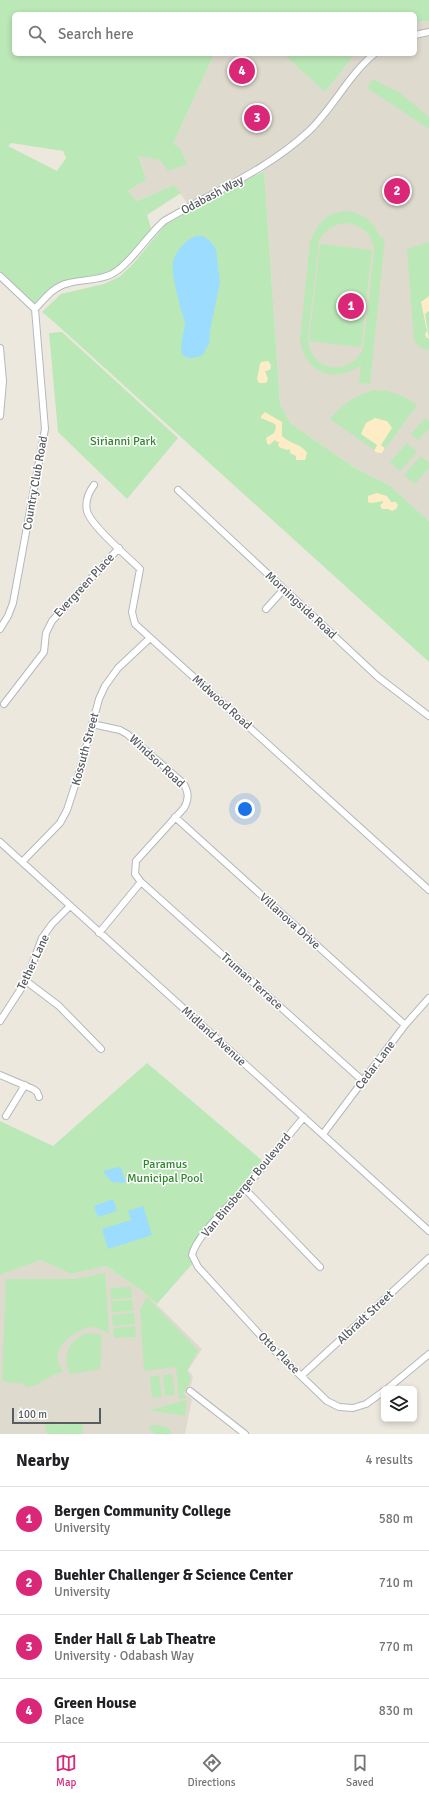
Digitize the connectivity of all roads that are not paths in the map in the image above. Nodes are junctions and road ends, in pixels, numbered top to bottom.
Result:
1 (429, 32) edge
2 (417, 35) edge
3 (372, 56) edge
4 (0, 276) edge
5 (36, 309) junction
6 (0, 348) edge
7 (0, 416) edge
8 (94, 485) dead end
9 (178, 490) dead end
10 (119, 548) junction
11 (284, 589) junction
12 (266, 609) dead end
13 (0, 629) edge
14 (150, 638) junction
15 (4, 704) dead end
16 (429, 716) edge
17 (92, 724) junction
18 (175, 817) junction
19 (0, 842) edge
20 (22, 862) junction
21 (141, 882) junction
22 (429, 890) edge
23 (70, 906) junction
24 (99, 933) junction
25 (26, 981) junction
26 (429, 998) edge
27 (0, 1021) edge
28 (406, 1025) junction
29 (101, 1049) dead end
30 (0, 1075) edge
31 (363, 1080) junction
32 (25, 1085) junction
33 (39, 1098) dead end
34 (6, 1116) dead end
35 (304, 1117) junction
36 (323, 1134) junction
37 (244, 1188) junction
38 (429, 1231) edge
39 (192, 1256) joint
40 (429, 1258) edge
41 (320, 1267) dead end
42 (429, 1354) edge
43 (301, 1376) junction
44 (391, 1386) edge
45 (190, 1391) dead end
46 (381, 1393) edge
47 (245, 1434) edge

1 - 2 street
3 - 5 street, Odabash Way
4 - 5 street
5 - 13 street, Country Club Road
6 - 7 street
8 - 10 street, Midwood Road
9 - 11 street, Morningside Road
10 - 14 street, Midwood Road
10 - 15 street, Evergreen Place
11 - 12 street
11 - 16 street, Morningside Road
14 - 17 street, Kossuth Street
14 - 22 street, Midwood Road
17 - 18 street, Windsor Road
17 - 20 street, Kossuth Street
18 - 21 street, Windsor Road
18 - 28 street, Villanova Drive
19 - 20 street, Midland Avenue
20 - 23 street, Midland Avenue
21 - 24 street
21 - 31 street, Truman Terrace
23 - 24 street, Midland Avenue
23 - 25 street, Tether Lane
24 - 35 street, Midland Avenue
25 - 27 street, Tether Lane
25 - 29 street
26 - 28 street, Cedar Lane
28 - 31 street, Cedar Lane
30 - 32 street
31 - 36 street, Cedar Lane
32 - 33 street
32 - 34 street
35 - 36 street, Midland Avenue
35 - 37 street, Van Binsberger Boulevard
36 - 38 street, Midland Avenue
37 - 39 street, Van Binsberger Boulevard
37 - 41 street
39 - 43 street, Otto Place
40 - 43 street, Albradt Street
42 - 44 street
43 - 46 street, Otto Place
45 - 47 street

